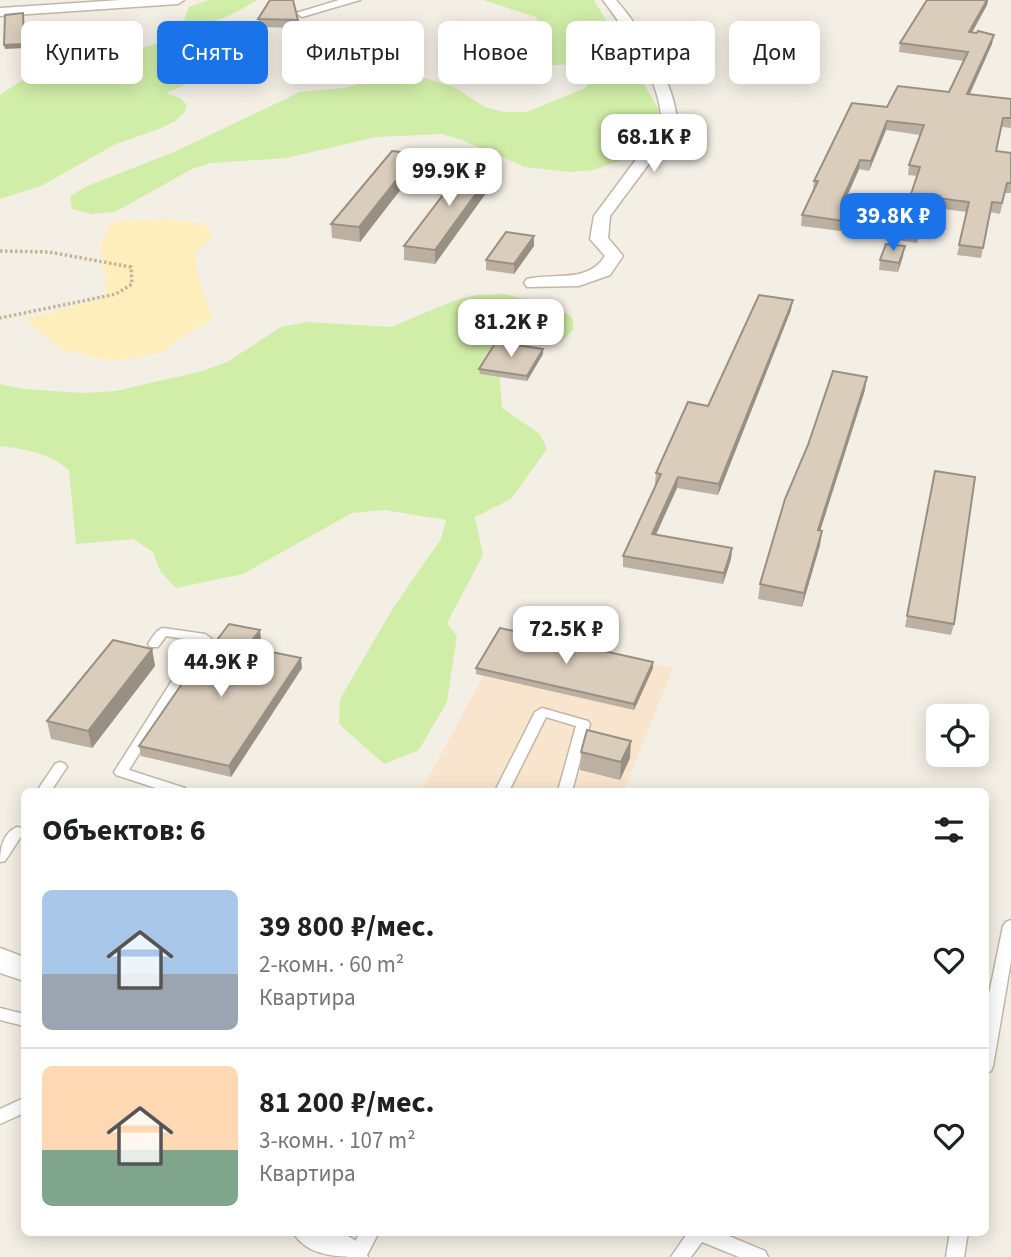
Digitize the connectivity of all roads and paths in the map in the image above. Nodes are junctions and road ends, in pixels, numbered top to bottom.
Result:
1 (178, 0) edge
2 (354, 0) edge
3 (610, 0) edge
4 (0, 12) edge
5 (302, 13) dead end
6 (0, 251) edge
7 (533, 283) dead end
8 (0, 318) edge
9 (154, 644) dead end
10 (60, 767) dead end
11 (46, 788) edge
12 (171, 788) edge
13 (504, 788) edge
14 (566, 788) edge
15 (21, 830) edge
16 (0, 857) edge
17 (1011, 926) edge
18 (0, 960) edge
19 (21, 968) edge
20 (0, 1014) edge
21 (21, 1019) edge
22 (989, 1040) edge
23 (21, 1106) edge
24 (0, 1117) edge
25 (317, 1236) edge
26 (368, 1236) edge
27 (696, 1236) edge
28 (709, 1236) edge
29 (958, 1236) edge
30 (350, 1257) edge
31 (356, 1257) edge
32 (680, 1257) edge
33 (760, 1257) edge
34 (955, 1257) edge

1 - 4 street
2 - 5 street
3 - 7 street
6 - 8 path
9 - 12 lane
10 - 11 lane
13 - 14 lane
15 - 16 lane
17 - 22 lane
18 - 19 street
20 - 21 lane
23 - 24 lane
25 - 30 street
26 - 31 lane
27 - 32 lane
28 - 33 lane
29 - 34 lane

